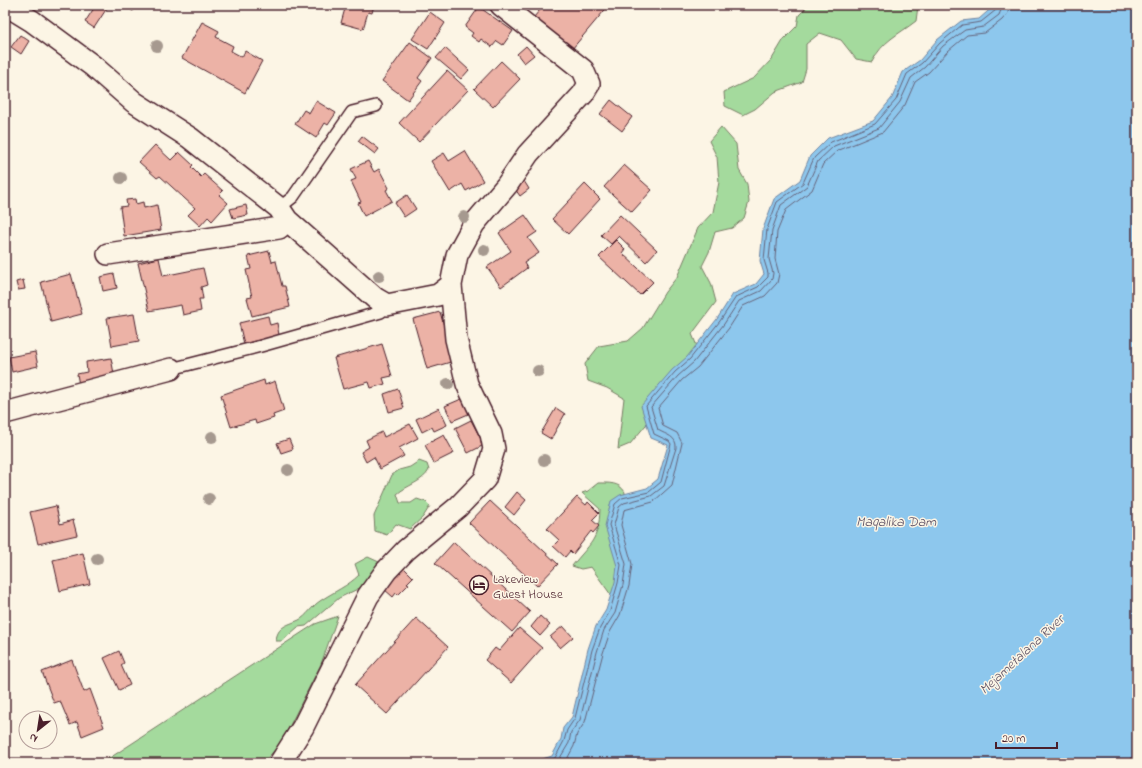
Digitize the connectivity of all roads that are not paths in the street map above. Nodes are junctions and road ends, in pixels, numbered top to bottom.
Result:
1 (6, 5) edge
2 (501, 5) edge
3 (376, 106) dead end
4 (283, 214) junction
5 (108, 254) dead end
6 (451, 285) junction
7 (387, 305) junction
8 (171, 368) joint
9 (5, 413) edge
10 (280, 763) edge

1 - 4 street
2 - 6 street
3 - 4 lane
4 - 5 street
4 - 7 street
6 - 7 street
6 - 10 street
7 - 8 lane
8 - 9 street

